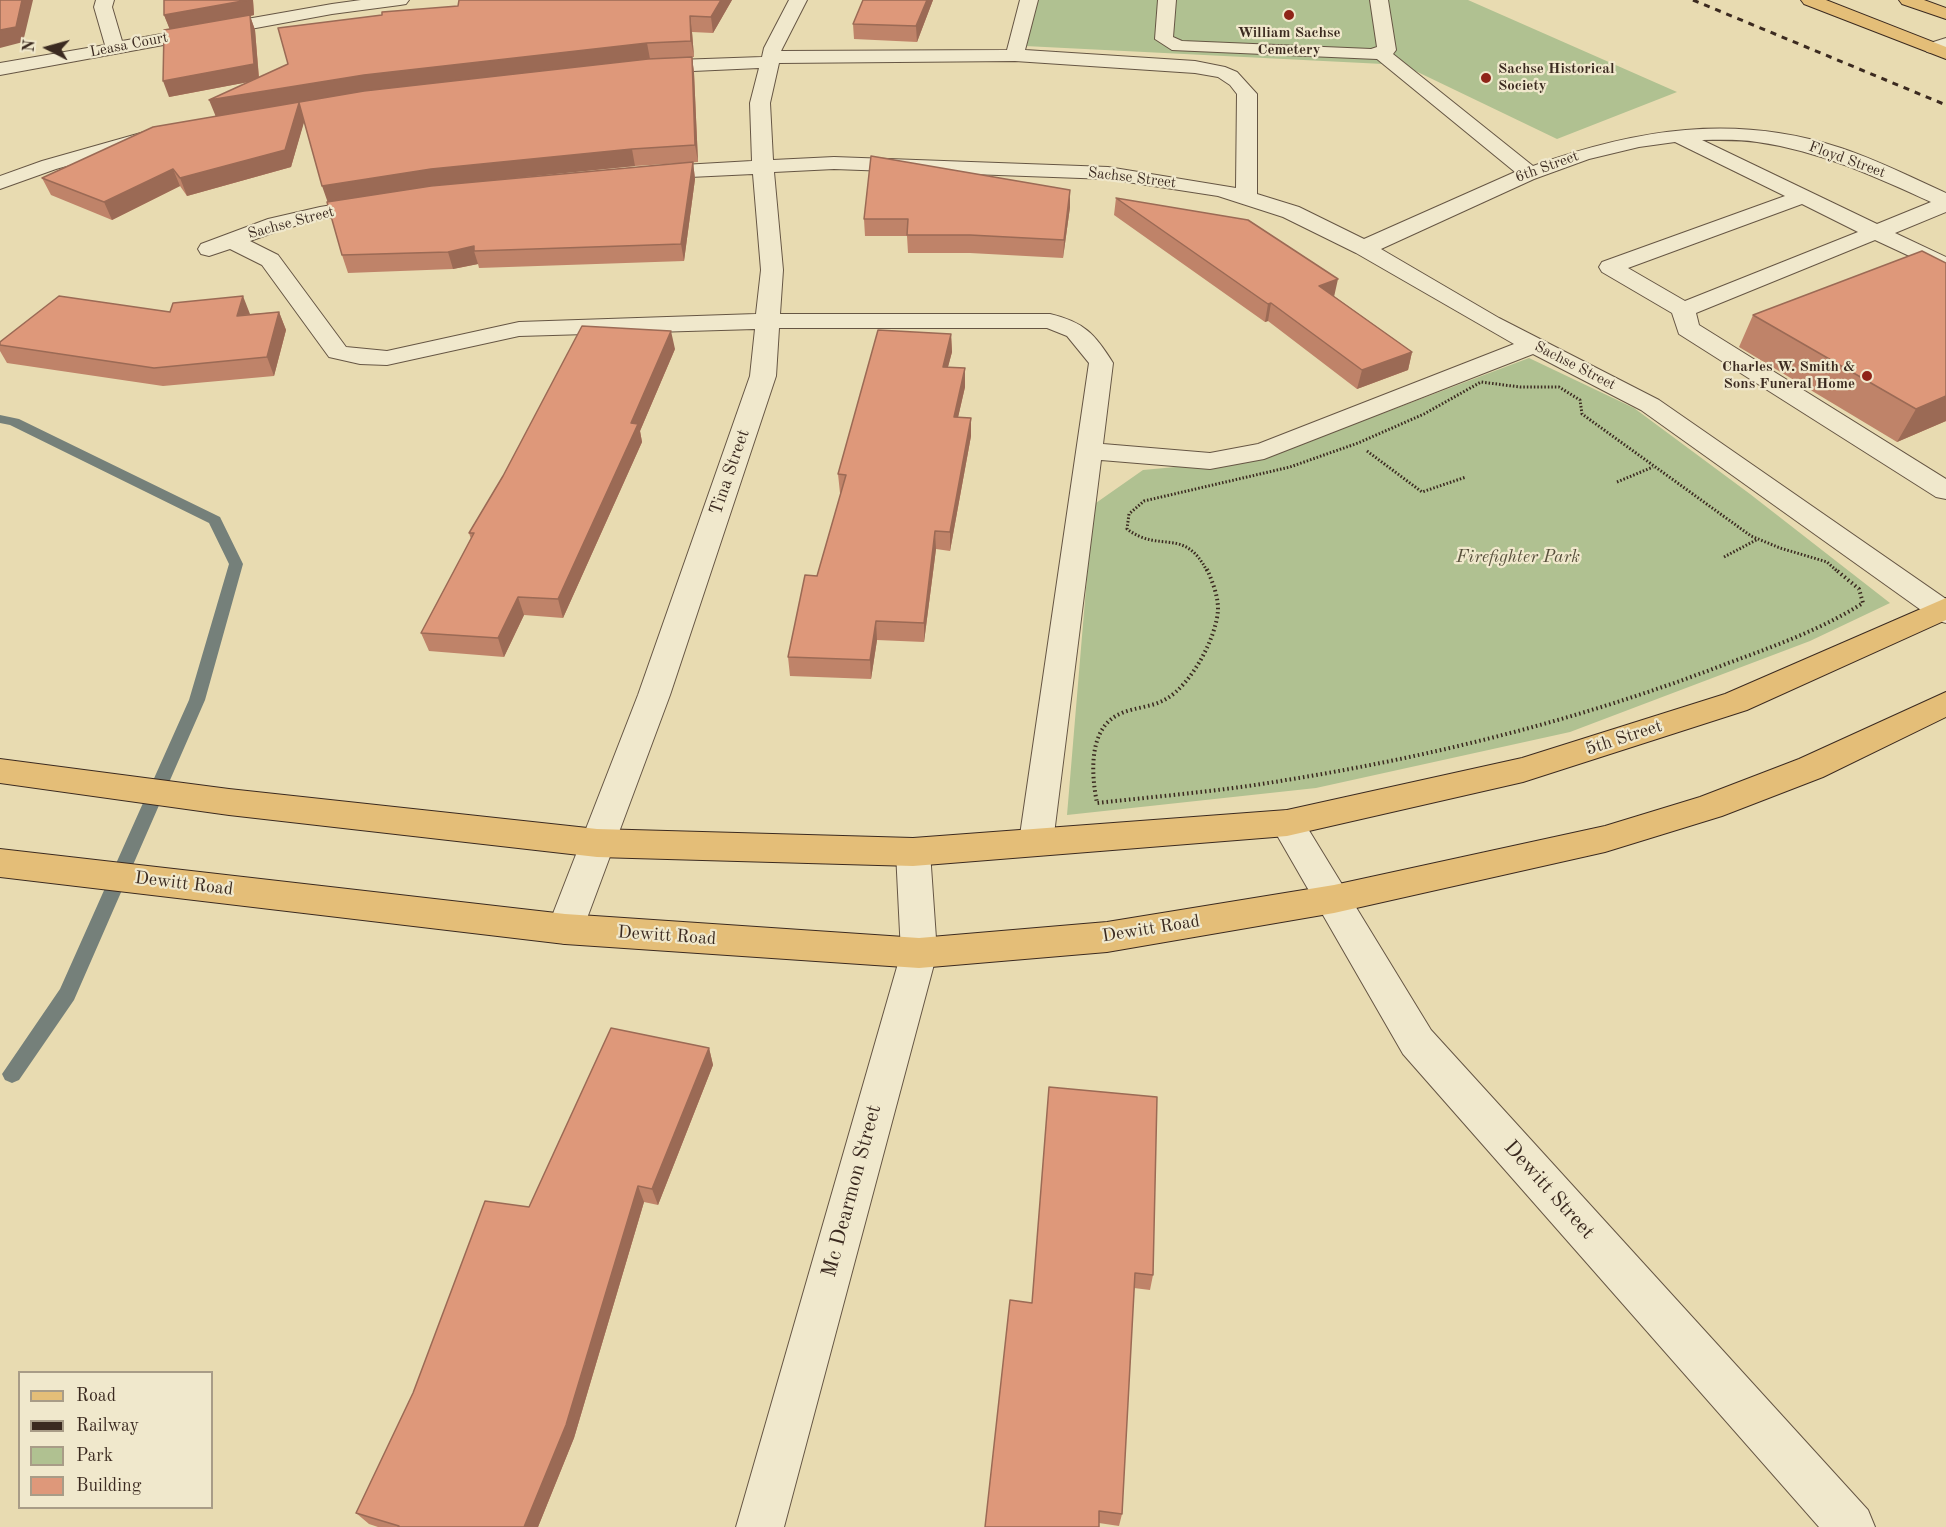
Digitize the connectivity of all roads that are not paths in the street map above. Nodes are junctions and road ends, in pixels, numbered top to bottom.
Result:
1 (105, 0) edge
2 (400, 0) edge
3 (798, 0) edge
4 (1029, 0) edge
5 (1167, 0) edge
6 (1379, 0) edge
7 (1810, 0) edge
8 (1908, 0) edge
9 (329, 5) edge
10 (1946, 14) edge
11 (115, 47) junction
12 (1942, 48) edge
13 (1379, 52) junction
14 (1015, 55) junction
15 (770, 60) junction
16 (0, 69) edge
17 (627, 69) edge
18 (178, 131) edge
19 (1743, 134) joint
20 (1678, 136) junction
21 (763, 166) junction
22 (1528, 172) junction
23 (623, 175) edge
24 (0, 183) edge
25 (1802, 197) junction
26 (1246, 198) junction
27 (401, 200) edge
28 (1946, 202) edge
29 (1877, 233) junction
30 (1364, 249) junction
31 (1946, 266) edge
32 (1683, 310) junction
33 (768, 321) junction
34 (1534, 345) junction
35 (1089, 451) junction
36 (1942, 484) edge
37 (1945, 610) edge
38 (1946, 703) edge
39 (9, 772) edge
40 (1287, 823) junction
41 (1036, 842) junction
42 (597, 843) junction
43 (913, 852) junction
44 (0, 863) edge
45 (1334, 899) junction
46 (565, 929) junction
47 (919, 953) junction
48 (760, 1527) edge
49 (1851, 1527) edge

1 - 11 street
2 - 9 street, Leasa Court
3 - 15 street, Tina Street
4 - 14 street
5 - 13 street
6 - 13 street
7 - 12 main road
8 - 10 main road
9 - 11 street, Leasa Court
11 - 16 street, Leasa Court
13 - 22 street
14 - 15 street
14 - 26 street
15 - 17 street
15 - 21 street, Tina Street
18 - 24 street
19 - 20 street, 6th Street
19 - 28 street, Floyd Street
20 - 22 street, 6th Street
20 - 25 street
21 - 23 street, Sachse Street
21 - 26 street, Sachse Street
21 - 33 street, Tina Street
22 - 30 street, 6th Street
25 - 29 street
25 - 32 street
26 - 30 street, Sachse Street
27 - 33 street, Sachse Street
28 - 29 street
29 - 31 street
29 - 32 street
30 - 34 street, Sachse Street
32 - 36 street
33 - 35 street
33 - 42 street, Tina Street
34 - 35 street
34 - 37 street, Sachse Street
35 - 41 street
37 - 40 main road, 5th Street
38 - 45 main road
39 - 42 main road
40 - 41 main road
40 - 45 street, Dewitt Street
41 - 43 main road
42 - 43 main road
42 - 46 street, Tina Street
43 - 47 street, Mc Dearmon Street
44 - 46 main road, Dewitt Road
45 - 47 main road, Dewitt Road
45 - 49 street, Dewitt Street
46 - 47 main road, Dewitt Road
47 - 48 street, Mc Dearmon Street

